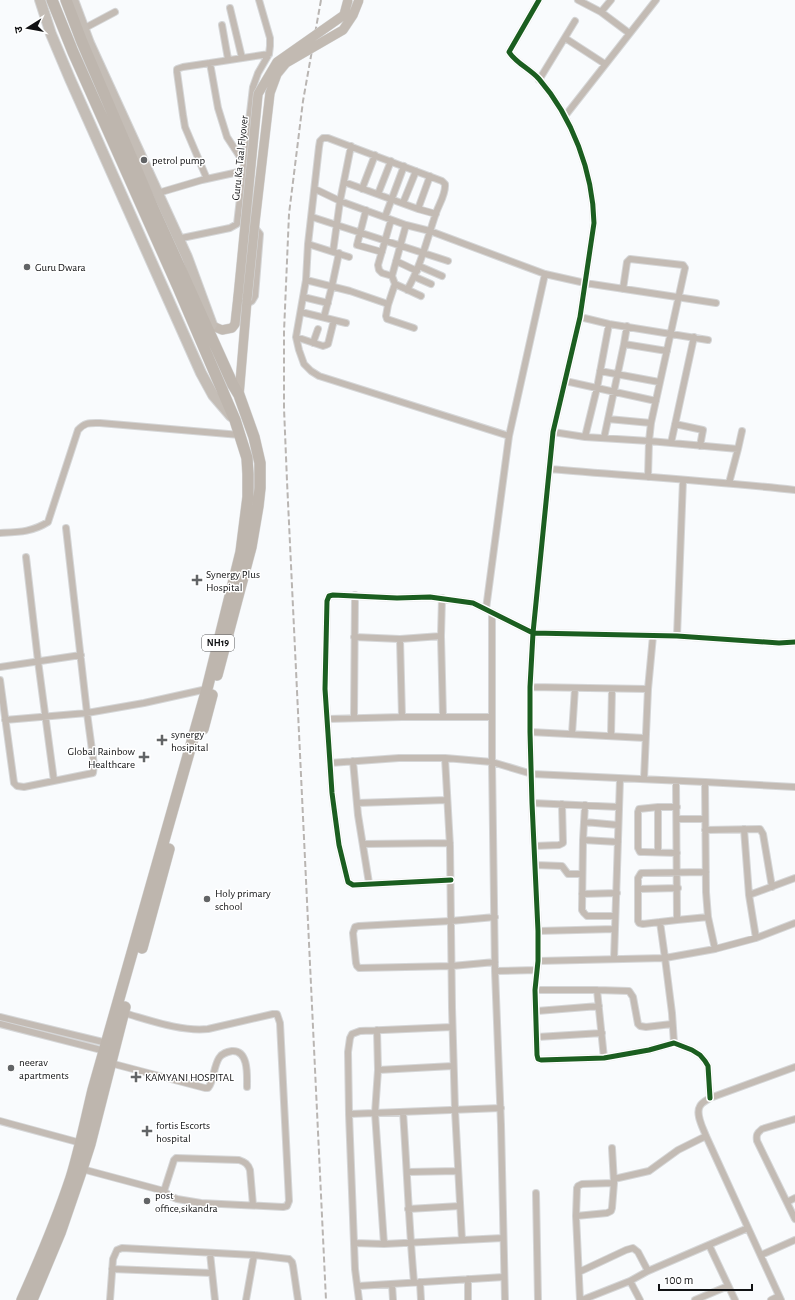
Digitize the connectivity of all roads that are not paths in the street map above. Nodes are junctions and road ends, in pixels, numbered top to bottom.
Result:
1 (40, 0) edge
2 (52, 0) edge
3 (66, 0) edge
4 (74, 0) edge
5 (259, 0) edge
6 (348, 0) edge
7 (358, 0) edge
8 (539, 0) edge
9 (578, 0) edge
10 (611, 0) edge
11 (656, 0) edge
12 (230, 8) dead end
13 (115, 12) dead end
14 (601, 12) junction
15 (575, 21) dead end
16 (222, 25) dead end
17 (83, 29) junction
18 (629, 33) junction
19 (565, 38) junction
20 (269, 54) junction
21 (242, 58) junction
22 (228, 60) junction
23 (210, 63) junction
24 (605, 64) junction
25 (539, 80) junction
26 (564, 116) junction
27 (351, 146) junction
28 (375, 155) junction
29 (391, 161) junction
30 (244, 163) junction
31 (404, 166) junction
32 (243, 171) junction
33 (416, 171) junction
34 (430, 176) junction
35 (207, 179) junction
36 (344, 182) junction
37 (315, 189) junction
38 (362, 189) junction
39 (158, 193) junction
40 (378, 194) junction
41 (392, 200) junction
42 (340, 201) junction
43 (403, 204) junction
44 (418, 209) junction
45 (366, 210) junction
46 (436, 214) junction
47 (312, 216) junction
48 (388, 218) junction
49 (237, 224) junction
50 (337, 225) junction
51 (406, 225) junction
52 (430, 231) junction
53 (360, 232) junction
54 (173, 240) junction
55 (385, 240) junction
56 (158, 244) junction
57 (308, 244) junction
58 (400, 246) junction
59 (145, 247) junction
60 (336, 252) junction
61 (382, 252) junction
62 (423, 253) junction
63 (349, 257) dead end
64 (396, 261) junction
65 (448, 261) dead end
66 (417, 271) junction
67 (545, 274) junction
68 (392, 276) junction
69 (442, 276) dead end
70 (306, 280) junction
71 (585, 283) junction
72 (395, 284) junction
73 (430, 284) dead end
74 (332, 286) junction
75 (623, 289) junction
76 (407, 290) junction
77 (421, 296) dead end
78 (303, 297) junction
79 (679, 298) junction
80 (247, 302) junction
81 (328, 303) junction
82 (716, 303) dead end
83 (388, 305) junction
84 (301, 312) junction
85 (324, 317) junction
86 (580, 317) junction
87 (334, 320) junction
88 (346, 323) dead end
89 (209, 324) junction
90 (609, 324) junction
91 (627, 326) junction
92 (414, 328) dead end
93 (318, 330) dead end
94 (671, 333) junction
95 (296, 337) junction
96 (694, 337) junction
97 (708, 340) dead end
98 (313, 343) junction
99 (624, 344) junction
100 (667, 351) junction
101 (600, 371) junction
102 (618, 374) junction
103 (565, 381) junction
104 (659, 382) junction
105 (597, 388) junction
106 (614, 392) junction
107 (239, 394) junction
108 (656, 401) junction
109 (608, 419) junction
110 (235, 420) junction
111 (651, 423) junction
112 (675, 424) junction
113 (742, 431) dead end
114 (553, 432) junction
115 (240, 435) junction
116 (509, 436) junction
117 (585, 437) junction
118 (604, 438) junction
119 (649, 441) junction
120 (671, 443) junction
121 (700, 446) junction
122 (738, 449) junction
123 (549, 469) junction
124 (648, 477) junction
125 (683, 480) junction
126 (729, 483) junction
127 (795, 490) edge
128 (66, 528) dead end
129 (0, 533) edge
130 (26, 557) dead end
131 (354, 595) junction
132 (442, 598) junction
133 (486, 609) junction
134 (492, 613) junction
135 (533, 633) junction
136 (441, 636) junction
137 (653, 636) junction
138 (677, 636) junction
139 (354, 638) junction
140 (400, 639) junction
141 (795, 642) edge
142 (80, 655) junction
143 (38, 661) junction
144 (0, 667) edge
145 (0, 680) edge
146 (530, 687) junction
147 (575, 688) junction
148 (207, 689) junction
149 (612, 689) junction
150 (648, 689) junction
151 (87, 713) junction
152 (46, 716) junction
153 (402, 717) junction
154 (443, 717) junction
155 (492, 717) junction
156 (354, 718) junction
157 (327, 719) junction
158 (5, 720) junction
159 (530, 732) junction
160 (572, 734) junction
161 (611, 736) junction
162 (645, 738) junction
163 (445, 758) junction
164 (353, 761) junction
165 (330, 762) junction
166 (492, 762) junction
167 (532, 774) junction
168 (620, 779) junction
169 (644, 779) junction
170 (676, 780) junction
171 (54, 781) junction
172 (705, 782) junction
173 (795, 787) edge
174 (447, 800) junction
175 (357, 803) junction
176 (532, 803) junction
177 (562, 804) junction
178 (585, 805) junction
179 (619, 807) junction
180 (658, 807) junction
181 (677, 807) junction
182 (677, 819) junction
183 (705, 819) junction
184 (584, 822) junction
185 (618, 825) junction
186 (744, 829) junction
187 (705, 830) junction
188 (583, 840) junction
189 (618, 842) junction
190 (450, 843) junction
191 (363, 844) junction
192 (534, 846) junction
193 (658, 852) junction
194 (677, 853) junction
195 (534, 865) junction
196 (678, 872) junction
197 (706, 872) junction
198 (582, 874) junction
199 (795, 878) edge
200 (451, 880) junction
201 (369, 883) junction
202 (772, 886) junction
203 (678, 888) junction
204 (638, 889) junction
205 (617, 893) junction
206 (582, 894) junction
207 (749, 895) junction
208 (615, 916) junction
209 (708, 917) junction
210 (495, 918) junction
211 (677, 920) junction
212 (451, 921) junction
213 (660, 922) junction
214 (795, 923) edge
215 (615, 929) junction
216 (538, 931) junction
217 (756, 938) junction
218 (715, 949) junction
219 (665, 958) junction
220 (614, 959) junction
221 (538, 961) junction
222 (495, 962) junction
223 (452, 966) junction
224 (537, 970) junction
225 (495, 971) junction
226 (535, 990) junction
227 (597, 990) junction
228 (599, 1006) junction
229 (537, 1011) junction
230 (124, 1013) junction
231 (0, 1017) edge
232 (0, 1024) edge
233 (672, 1024) junction
234 (452, 1027) junction
235 (377, 1030) junction
236 (602, 1033) junction
237 (538, 1038) junction
238 (674, 1043) junction
239 (106, 1047) junction
240 (604, 1058) junction
241 (110, 1063) junction
242 (454, 1066) junction
243 (795, 1067) edge
244 (378, 1070) junction
245 (247, 1087) dead end
246 (710, 1098) junction
247 (500, 1108) junction
248 (455, 1110) junction
249 (403, 1112) junction
250 (376, 1113) junction
251 (349, 1114) junction
252 (795, 1120) edge
253 (0, 1121) edge
254 (706, 1136) junction
255 (81, 1143) junction
256 (612, 1148) dead end
257 (82, 1169) junction
258 (458, 1170) junction
259 (407, 1172) junction
260 (614, 1181) junction
261 (164, 1191) junction
262 (536, 1193) dead end
263 (795, 1198) edge
264 (787, 1202) junction
265 (253, 1206) junction
266 (460, 1206) junction
267 (408, 1209) junction
268 (576, 1216) junction
269 (795, 1219) edge
270 (748, 1228) junction
271 (504, 1238) junction
272 (462, 1240) junction
273 (795, 1240) edge
274 (354, 1243) junction
275 (410, 1243) junction
276 (384, 1244) junction
277 (709, 1245) junction
278 (210, 1253) junction
279 (254, 1255) junction
280 (761, 1255) junction
281 (112, 1269) junction
282 (648, 1271) junction
283 (579, 1272) junction
284 (212, 1273) junction
285 (504, 1277) junction
286 (468, 1280) junction
287 (630, 1281) junction
288 (417, 1282) junction
289 (392, 1284) junction
290 (358, 1286) junction
291 (728, 1286) junction
292 (780, 1298) edge
293 (22, 1300) edge
294 (32, 1300) edge
295 (110, 1300) edge
296 (215, 1300) edge
297 (246, 1300) edge
298 (298, 1300) edge
299 (359, 1300) edge
300 (393, 1300) edge
301 (421, 1300) edge
302 (468, 1300) edge
303 (505, 1300) edge
304 (538, 1300) edge
305 (581, 1300) edge
306 (640, 1300) edge
307 (695, 1300) edge
308 (735, 1300) edge
309 (772, 1300) edge

1 - 59 main road
2 - 56 highway, NH19
3 - 54 highway, NH19
4 - 17 main road
5 - 20 street
6 - 89 main road, Guru Ka Taal Flyover, bridge
7 - 80 main road, Guru Ka Taal Flyover, bridge
8 - 25 street
9 - 14 street
10 - 14 street
11 - 18 street
12 - 21 street
13 - 17 street
14 - 18 street
15 - 19 street
16 - 22 street
17 - 39 main road
18 - 24 street
19 - 24 street
19 - 25 street
20 - 21 street
20 - 30 street
21 - 22 street
22 - 23 street
23 - 30 street
23 - 35 street
24 - 26 street
25 - 26 street
26 - 71 street
27 - 28 street
27 - 36 street
27 - 37 street
28 - 29 street
28 - 38 street
29 - 31 street
29 - 40 street
30 - 32 street
31 - 33 street
31 - 41 street
32 - 35 street
32 - 49 street
33 - 34 street
33 - 43 street
34 - 44 street
34 - 46 street
35 - 39 street
36 - 38 street
36 - 42 street
37 - 42 street
37 - 47 street
38 - 40 street
39 - 54 main road
40 - 41 street
41 - 43 street
41 - 48 street
42 - 45 street
42 - 50 street
43 - 44 street
44 - 46 street
45 - 48 street
45 - 53 street
46 - 52 street
47 - 50 street
47 - 57 street
48 - 51 street
48 - 55 street
49 - 54 street
49 - 80 street
50 - 53 street
50 - 60 street
51 - 52 street
51 - 58 street
52 - 62 street
52 - 67 street
53 - 55 street
53 - 61 street
54 - 56 street
54 - 89 highway, NH19
55 - 58 street
55 - 61 street
56 - 59 street
56 - 110 highway, NH19
57 - 60 street
57 - 70 street
58 - 62 street
58 - 64 street
59 - 110 main road
60 - 63 street
60 - 74 street
61 - 68 street
62 - 65 street
62 - 66 street
64 - 66 street
64 - 68 street
66 - 69 street
66 - 73 street
66 - 76 street
67 - 71 street
67 - 116 street
68 - 72 street
70 - 74 street
70 - 78 street
71 - 75 street
71 - 86 street
72 - 76 street
72 - 83 street
74 - 81 street
74 - 83 street
75 - 79 street
75 - 79 street
76 - 77 street
78 - 81 street
78 - 84 street
79 - 82 street
79 - 94 street
80 - 107 main road, Guru Ka Taal Flyover
81 - 85 street
83 - 92 street
84 - 85 street
84 - 95 street
85 - 87 street
86 - 90 street
86 - 103 street
87 - 88 street
87 - 98 street
89 - 107 highway, NH19
90 - 91 street
90 - 101 street
91 - 94 street
91 - 99 street
93 - 98 street
94 - 96 street
94 - 100 street
95 - 98 street
95 - 116 street
96 - 97 street
96 - 112 street
99 - 100 street
99 - 102 street
100 - 104 street
101 - 102 street
101 - 105 street
102 - 104 street
102 - 106 street
103 - 105 street
103 - 114 street
104 - 108 street
105 - 106 street
105 - 117 street
106 - 108 street
106 - 109 street
107 - 230 highway, NH19
108 - 111 street
109 - 111 street
109 - 118 street
110 - 115 highway, NH19
111 - 119 street
112 - 120 street
112 - 121 street
113 - 122 street
114 - 117 street
114 - 123 street
115 - 129 street
115 - 148 highway, NH19
116 - 133 street
117 - 118 street
118 - 119 street
119 - 120 street
119 - 124 street
120 - 121 street
121 - 122 street
122 - 126 street
123 - 124 street
123 - 135 street
124 - 125 street
125 - 126 street
125 - 138 street
126 - 127 street
128 - 142 street
130 - 143 street
131 - 132 street
131 - 139 street
131 - 157 street
132 - 133 street
132 - 136 street
133 - 134 street
134 - 135 street
134 - 155 street
135 - 137 street
135 - 146 street
136 - 140 street
136 - 154 street
137 - 138 street
137 - 150 street
138 - 141 street
139 - 140 street
139 - 156 street
140 - 153 street
142 - 143 street
142 - 151 street
143 - 144 street
143 - 152 street
145 - 158 street
146 - 147 street
146 - 159 street
147 - 149 street
147 - 160 street
148 - 151 street
148 - 239 highway, NH19
149 - 150 street
149 - 161 street
150 - 162 street
151 - 152 street
151 - 171 street
152 - 158 street
152 - 171 street
153 - 154 street
153 - 156 street
154 - 155 street
155 - 166 street
156 - 157 street
157 - 165 street
158 - 171 street
159 - 160 street
159 - 167 street
160 - 161 street
161 - 162 street
162 - 169 street
163 - 164 street
163 - 166 street
163 - 174 street
164 - 165 street
164 - 175 street
165 - 201 street
166 - 167 street
166 - 210 street
167 - 168 street
167 - 176 street
168 - 169 street
168 - 179 street
169 - 170 street
170 - 172 street
170 - 181 street
172 - 173 street
172 - 183 street
174 - 175 street
174 - 190 street
175 - 191 street
176 - 177 street
176 - 192 street
177 - 178 street
177 - 192 street
178 - 179 street
178 - 184 street
179 - 185 street
180 - 181 street
180 - 193 street
180 - 193 street
181 - 182 street
182 - 183 street
182 - 194 street
183 - 187 street
184 - 185 street
184 - 188 street
185 - 189 street
186 - 187 street
186 - 202 street
186 - 207 street
187 - 197 street
188 - 189 street
188 - 198 street
189 - 205 street
190 - 191 street
190 - 200 street
191 - 201 street
192 - 195 street
193 - 194 street
194 - 196 street
195 - 198 street
195 - 216 street
196 - 197 street
196 - 203 street
196 - 204 street
197 - 209 street
198 - 206 street
199 - 202 street
200 - 201 street
200 - 212 street
202 - 207 street
203 - 204 street
203 - 211 street
204 - 213 street
205 - 206 street
205 - 208 street
206 - 208 street
207 - 217 street
208 - 215 street
209 - 211 street
209 - 218 street
210 - 212 street
210 - 222 street
211 - 213 street
212 - 223 street
212 - 223 street
213 - 219 street
214 - 217 street
215 - 216 street
215 - 220 street
216 - 221 street
217 - 218 street
218 - 219 street
219 - 220 street
219 - 233 street
220 - 221 street
221 - 224 street
222 - 223 street
222 - 225 street
223 - 234 street
224 - 225 street
224 - 226 street
225 - 247 street
226 - 227 street
226 - 229 street
227 - 228 street
227 - 233 street
228 - 229 street
228 - 236 street
229 - 237 street
230 - 241 highway, NH19
230 - 265 street
231 - 239 street
232 - 239 street
233 - 238 street
234 - 235 street
234 - 242 street
235 - 244 street
235 - 251 street
236 - 237 street
236 - 240 street
237 - 240 street
238 - 240 street
238 - 246 street
239 - 255 highway, NH19
241 - 245 street
241 - 257 highway, NH19
242 - 244 street
242 - 248 street
243 - 246 street
244 - 250 street
246 - 254 street
247 - 248 street
247 - 271 street
248 - 249 street
248 - 258 street
249 - 250 street
249 - 259 street
250 - 251 street
250 - 276 street
251 - 274 street
252 - 264 street
253 - 255 street
254 - 260 street
254 - 270 street
255 - 293 highway, NH19
256 - 260 street
257 - 261 street
257 - 294 highway, NH19
258 - 259 street
258 - 266 street
259 - 267 street
260 - 268 street
260 - 268 street
261 - 265 street
261 - 265 street
262 - 304 street
263 - 264 street
264 - 269 street
266 - 267 street
266 - 272 street
267 - 275 street
268 - 283 street
270 - 277 street
270 - 280 street
271 - 272 street
271 - 285 street
272 - 275 street
273 - 280 street
274 - 276 street
274 - 290 street
275 - 276 street
275 - 288 street
277 - 282 street
277 - 291 street
278 - 279 street
278 - 281 street
278 - 284 street
279 - 297 street
279 - 298 street
280 - 292 street
281 - 284 street
281 - 295 street
282 - 283 street
282 - 287 street
283 - 305 street
284 - 296 street
285 - 286 street
285 - 303 street
286 - 288 street
286 - 302 street
287 - 305 street
287 - 306 street
288 - 289 street
288 - 301 street
289 - 290 street
289 - 300 street
290 - 299 street
291 - 307 street
291 - 308 street
292 - 309 street

